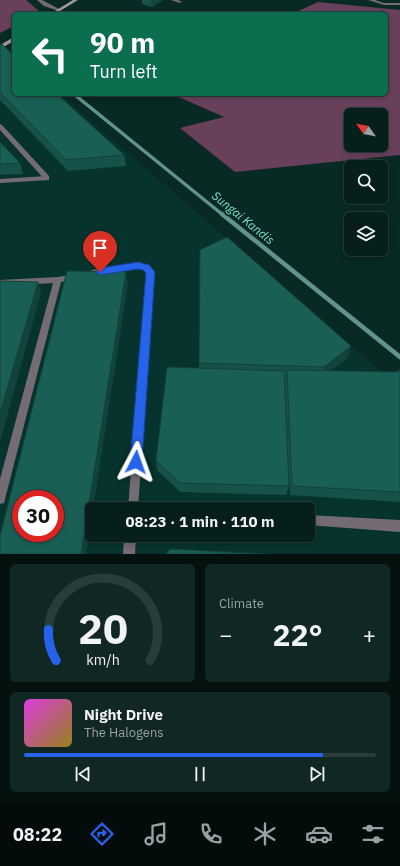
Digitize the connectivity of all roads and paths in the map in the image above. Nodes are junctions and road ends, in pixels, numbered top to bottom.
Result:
1 (76, 0) edge
2 (173, 0) edge
3 (370, 0) edge
4 (41, 1) edge
5 (180, 2) dead end
6 (400, 4) edge
7 (59, 10) junction
8 (56, 12) edge
9 (12, 40) edge
10 (0, 48) edge
11 (0, 126) edge
12 (3, 133) edge
13 (0, 181) edge
14 (58, 280) junction
15 (0, 284) edge
16 (0, 499) edge
17 (134, 502) edge
18 (315, 520) edge
19 (400, 526) edge
20 (130, 542) edge
21 (129, 554) edge

1 - 7 main road
2 - 5 street
3 - 6 street
4 - 7 street
7 - 8 main road
9 - 10 main road
11 - 12 street
12 - 13 street
14 - 15 street
14 - 16 street
14 - 17 street
18 - 19 street
20 - 21 street

